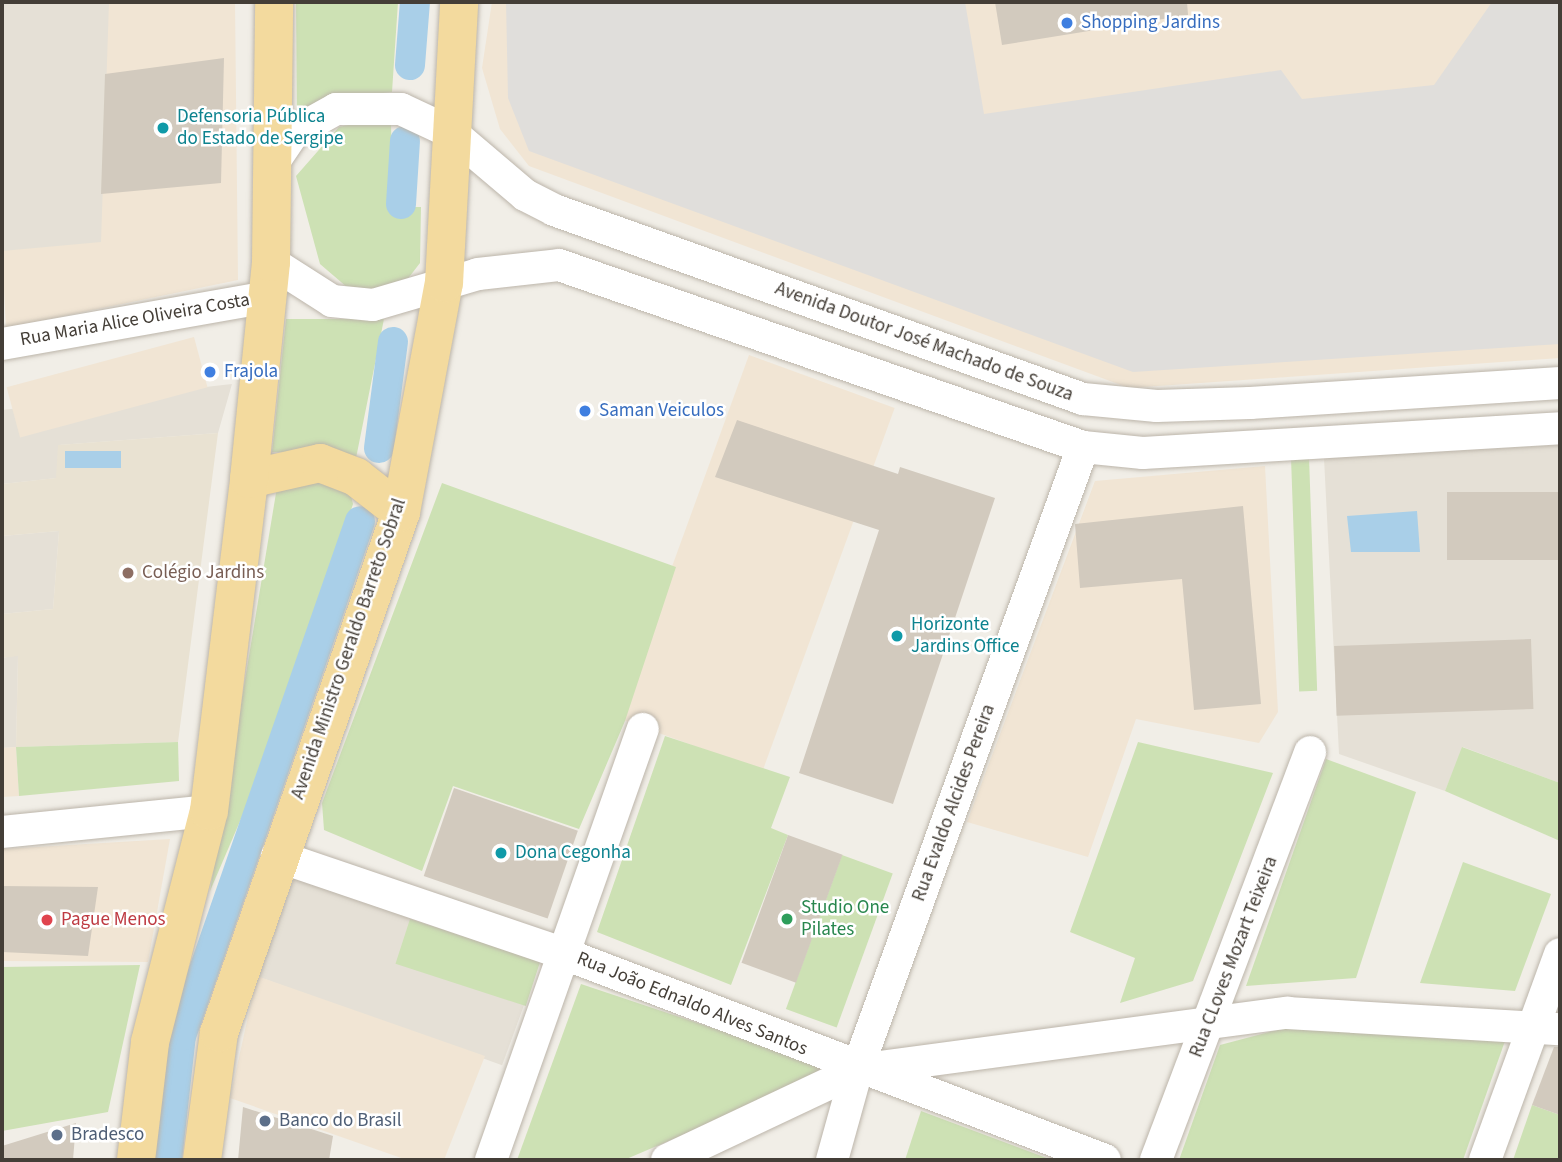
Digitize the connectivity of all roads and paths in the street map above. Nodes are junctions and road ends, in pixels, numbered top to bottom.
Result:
1 (274, 2) edge
2 (459, 2) edge
3 (452, 132) junction
4 (275, 160) junction
5 (270, 279) junction
6 (444, 283) junction
7 (2, 344) edge
8 (1560, 383) edge
9 (1560, 428) edge
10 (1083, 447) junction
11 (249, 479) junction
12 (401, 512) junction
13 (643, 729) dead end
14 (1310, 752) dead end
15 (209, 811) junction
16 (2, 832) edge
17 (276, 856) junction
18 (562, 953) junction
19 (1560, 954) edge
20 (1210, 1024) junction
21 (1547, 1028) edge
22 (857, 1070) junction
23 (136, 1160) edge
24 (202, 1160) edge
25 (491, 1160) edge
26 (667, 1160) edge
27 (832, 1160) edge
28 (1105, 1160) edge
29 (1156, 1160) edge
30 (1485, 1160) edge

1 - 4 main road
2 - 3 main road, Avenida Ministro Geraldo Barreto Sobral
3 - 4 street
3 - 6 main road, Avenida Ministro Geraldo Barreto Sobral
3 - 8 street, Avenida Doutor José Machado de Souza
4 - 5 main road
5 - 6 street
5 - 7 street, Rua Maria Alice Oliveira Costa
5 - 11 main road
6 - 10 street
6 - 12 main road, Avenida Ministro Geraldo Barreto Sobral
9 - 10 street
10 - 22 street, Rua Evaldo Alcides Pereira
11 - 12 main road
11 - 15 main road
12 - 17 main road, Avenida Ministro Geraldo Barreto Sobral
13 - 18 street
14 - 20 street, Rua CLoves Mozart Teixeira
15 - 16 street
15 - 23 main road
17 - 18 street, Rua João Ednaldo Alves Santos
17 - 24 main road, Avenida Ministro Geraldo Barreto Sobral
18 - 22 street, Rua João Ednaldo Alves Santos
18 - 25 street
19 - 21 street
20 - 21 street
20 - 22 street
20 - 29 street, Rua CLoves Mozart Teixeira
21 - 30 street
22 - 26 street
22 - 27 street, Rua Evaldo Alcides Pereira
22 - 28 street, Rua João Ednaldo Alves Santos

